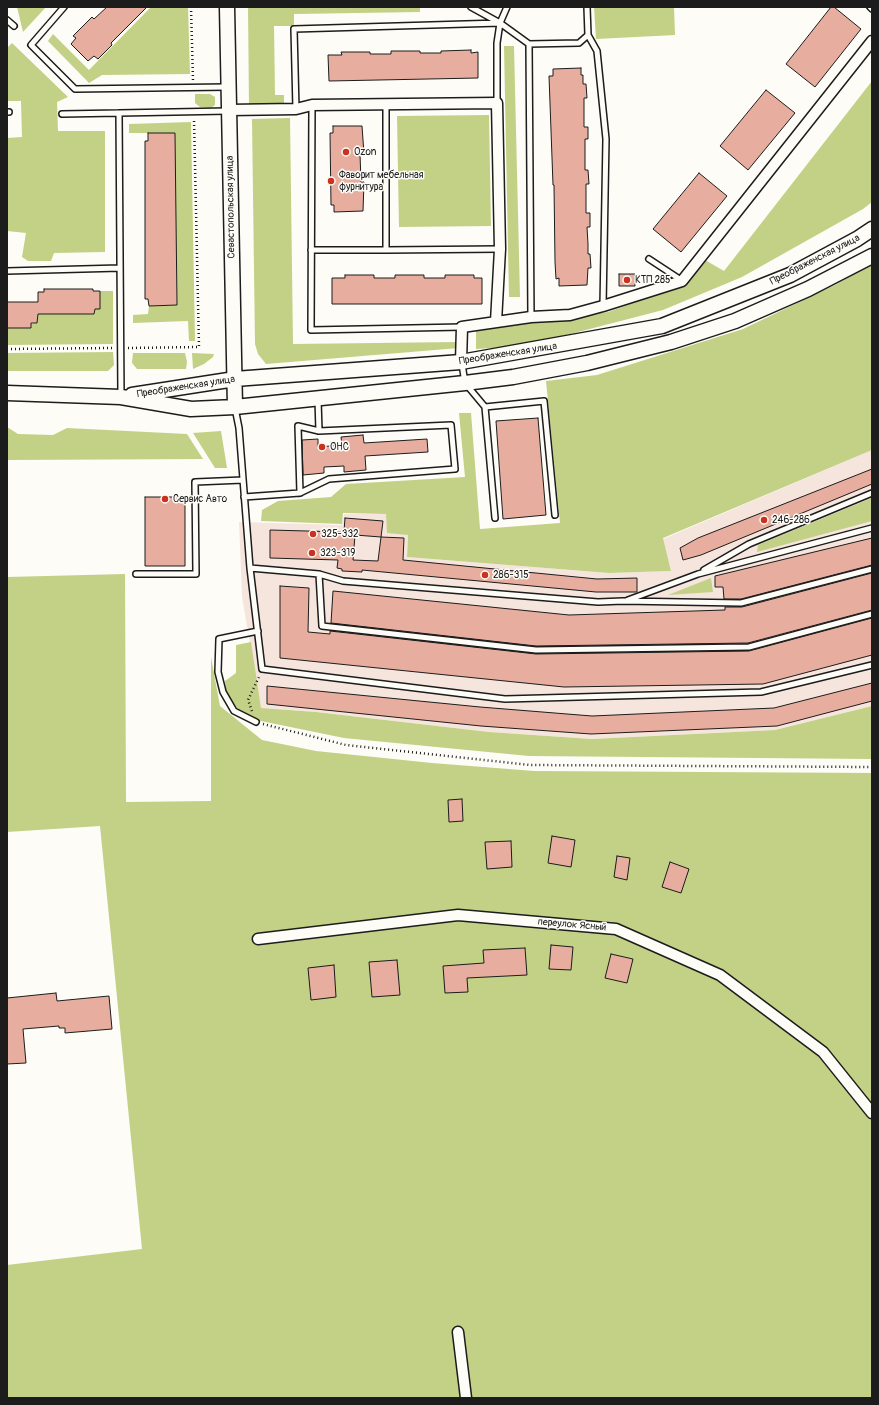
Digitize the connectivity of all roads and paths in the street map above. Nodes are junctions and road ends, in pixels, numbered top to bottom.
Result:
1 (64, 7) edge
2 (191, 7) edge
3 (227, 7) edge
4 (471, 7) edge
5 (507, 7) edge
6 (587, 7) edge
7 (7, 20) edge
8 (500, 23) junction
9 (14, 26) dead end
10 (588, 35) junction
11 (872, 41) edge
12 (529, 44) junction
13 (228, 87) junction
14 (193, 88) junction
15 (497, 103) junction
16 (386, 104) junction
17 (312, 105) junction
18 (296, 109) junction
19 (229, 110) junction
20 (193, 111) junction
21 (119, 113) junction
22 (62, 114) dead end
23 (872, 229) edge
24 (500, 249) junction
25 (311, 250) junction
26 (386, 250) junction
27 (872, 256) edge
28 (649, 258) dead end
29 (120, 268) junction
30 (7, 271) edge
31 (682, 281) junction
32 (603, 306) junction
33 (531, 317) junction
34 (496, 322) junction
35 (462, 327) junction
36 (120, 348) junction
37 (7, 349) edge
38 (462, 362) junction
39 (234, 379) junction
40 (464, 383) junction
41 (7, 392) edge
42 (121, 397) junction
43 (318, 398) junction
44 (235, 407) junction
45 (485, 407) junction
46 (319, 431) junction
47 (243, 480) junction
48 (300, 493) junction
49 (872, 493) edge
50 (244, 497) junction
51 (555, 515) dead end
52 (496, 518) dead end
53 (872, 528) edge
54 (250, 568) junction
55 (872, 569) edge
56 (136, 574) dead end
57 (319, 574) junction
58 (698, 574) junction
59 (623, 602) junction
60 (872, 614) edge
61 (258, 631) junction
62 (872, 666) edge
63 (262, 669) junction
64 (256, 722) junction
65 (872, 767) edge
66 (258, 939) dead end
67 (872, 1113) edge
68 (458, 1332) dead end
69 (466, 1398) edge

1 - 14 lane
2 - 14 path
3 - 13 main road, Севастопольская улица
4 - 8 lane
5 - 8 lane
6 - 10 lane
7 - 9 lane
8 - 12 lane
8 - 15 lane
8 - 18 lane
10 - 12 lane
10 - 32 lane
11 - 31 street
12 - 33 lane
13 - 14 lane
13 - 19 main road, Севастопольская улица
15 - 16 street
15 - 24 street
16 - 17 street
16 - 26 lane
17 - 18 street
17 - 25 lane
18 - 19 street
19 - 20 lane
19 - 39 main road, Севастопольская улица
20 - 21 lane
20 - 36 path
21 - 22 lane
21 - 29 lane
23 - 38 main road, Преображенская улица
24 - 26 lane
24 - 34 street
25 - 26 lane
25 - 35 lane
27 - 40 main road, Преображенская улица
28 - 31 lane
29 - 30 lane
29 - 36 lane
31 - 32 street
32 - 33 street
33 - 34 street
34 - 35 street
35 - 38 street
36 - 37 path
36 - 42 lane
38 - 39 main road, Преображенская улица
38 - 40 lane
39 - 42 main road, Преображенская улица
39 - 44 main road, Севастопольская улица
40 - 43 main road, Преображенская улица
40 - 45 lane
41 - 42 main road, Преображенская улица
42 - 44 main road, Преображенская улица
43 - 44 main road, Преображенская улица
43 - 46 lane
44 - 47 lane
45 - 51 lane
45 - 52 lane
46 - 48 lane
46 - 48 lane
47 - 50 lane
47 - 56 lane
48 - 50 lane
49 - 58 lane
50 - 54 lane
53 - 58 lane
54 - 57 lane
54 - 61 lane
55 - 59 lane
57 - 59 lane
57 - 60 lane
58 - 59 lane
61 - 63 lane
61 - 64 lane
62 - 63 lane
63 - 64 path
64 - 65 path
66 - 67 street, переулок Ясный
68 - 69 street

